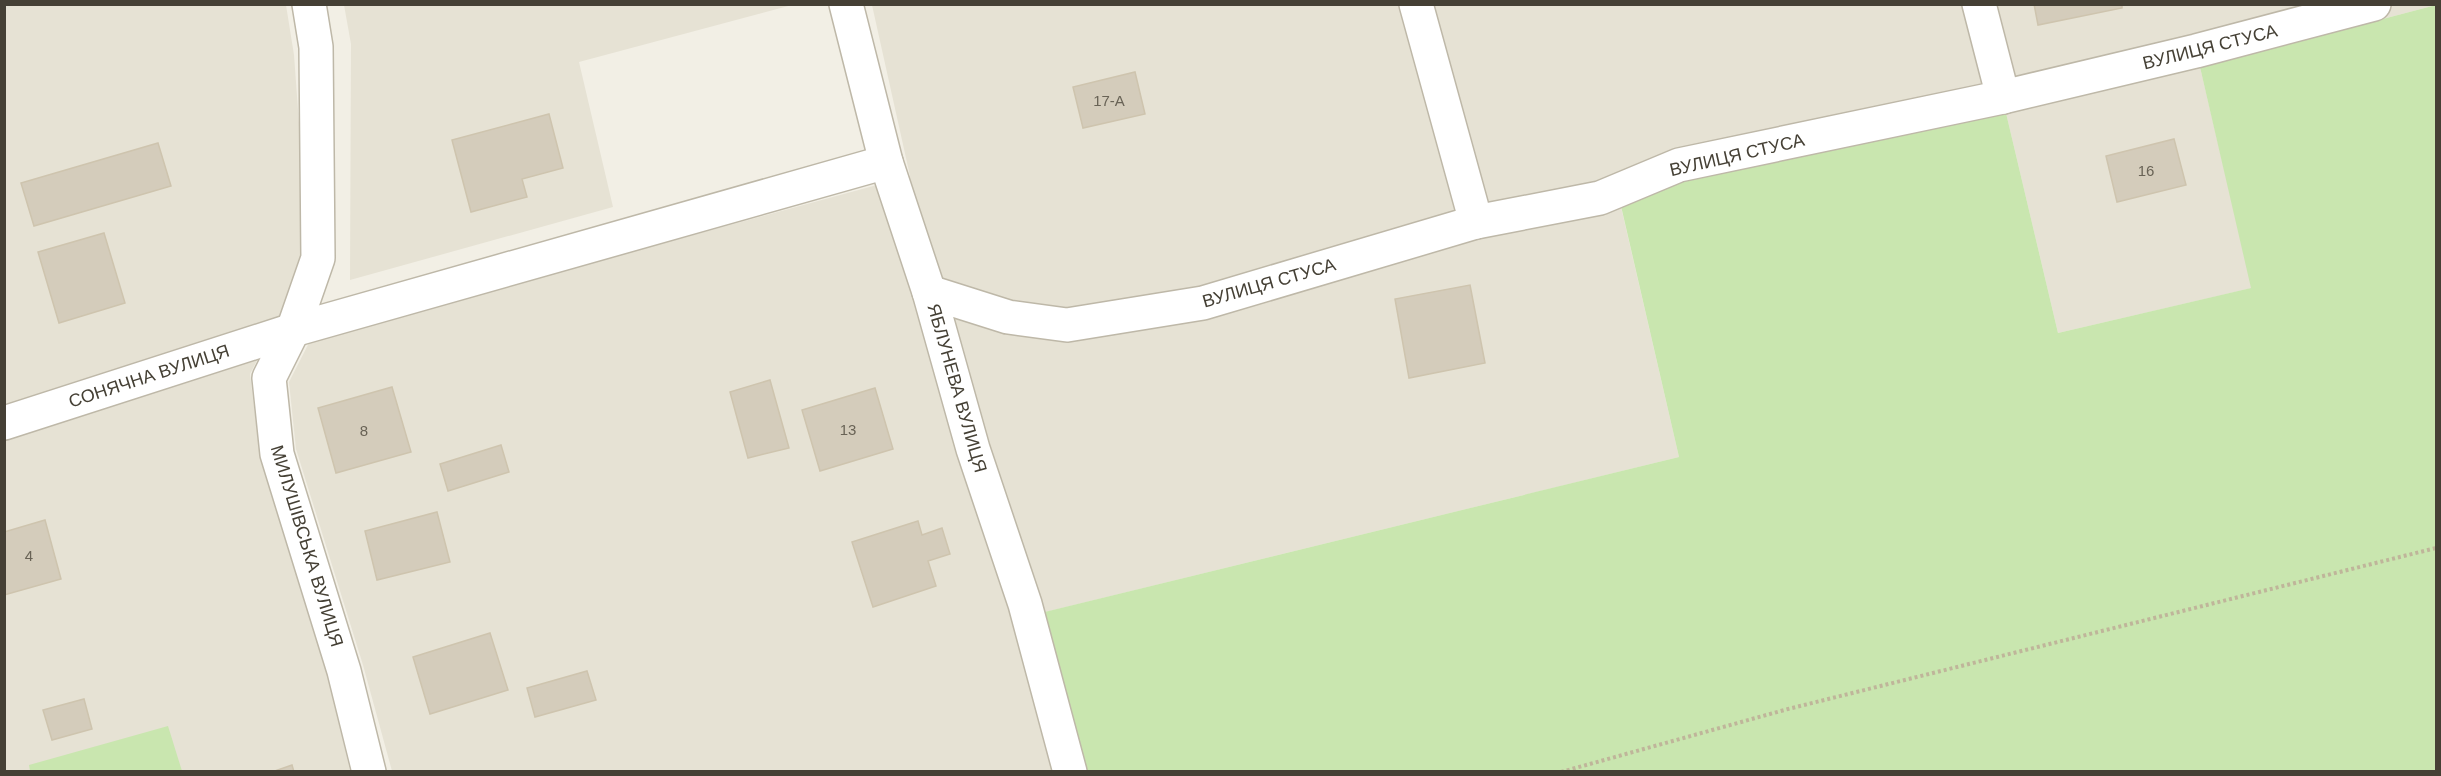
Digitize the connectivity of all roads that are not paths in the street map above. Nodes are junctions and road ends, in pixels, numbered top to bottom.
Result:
1 (309, 4) edge
2 (846, 4) edge
3 (1416, 4) edge
4 (1979, 4) edge
5 (2374, 4) edge
6 (2003, 97) junction
7 (886, 162) junction
8 (1476, 222) junction
9 (929, 292) junction
10 (293, 330) junction
11 (4, 423) edge
12 (369, 771) edge
13 (1070, 771) edge

1 - 10 street, МИЛУШІВСЬКА ВУЛИЦЯ
2 - 7 street, ЯБЛУНЕВА ВУЛИЦЯ
3 - 8 street
4 - 6 street
5 - 6 street, ВУЛИЦЯ СТУСА
6 - 8 street, ВУЛИЦЯ СТУСА
7 - 9 street, ЯБЛУНЕВА ВУЛИЦЯ
7 - 10 street, СОНЯЧНА ВУЛИЦЯ
8 - 9 street, ВУЛИЦЯ СТУСА
9 - 13 street, ЯБЛУНЕВА ВУЛИЦЯ
10 - 11 street, СОНЯЧНА ВУЛИЦЯ
10 - 12 street, МИЛУШІВСЬКА ВУЛИЦЯ

